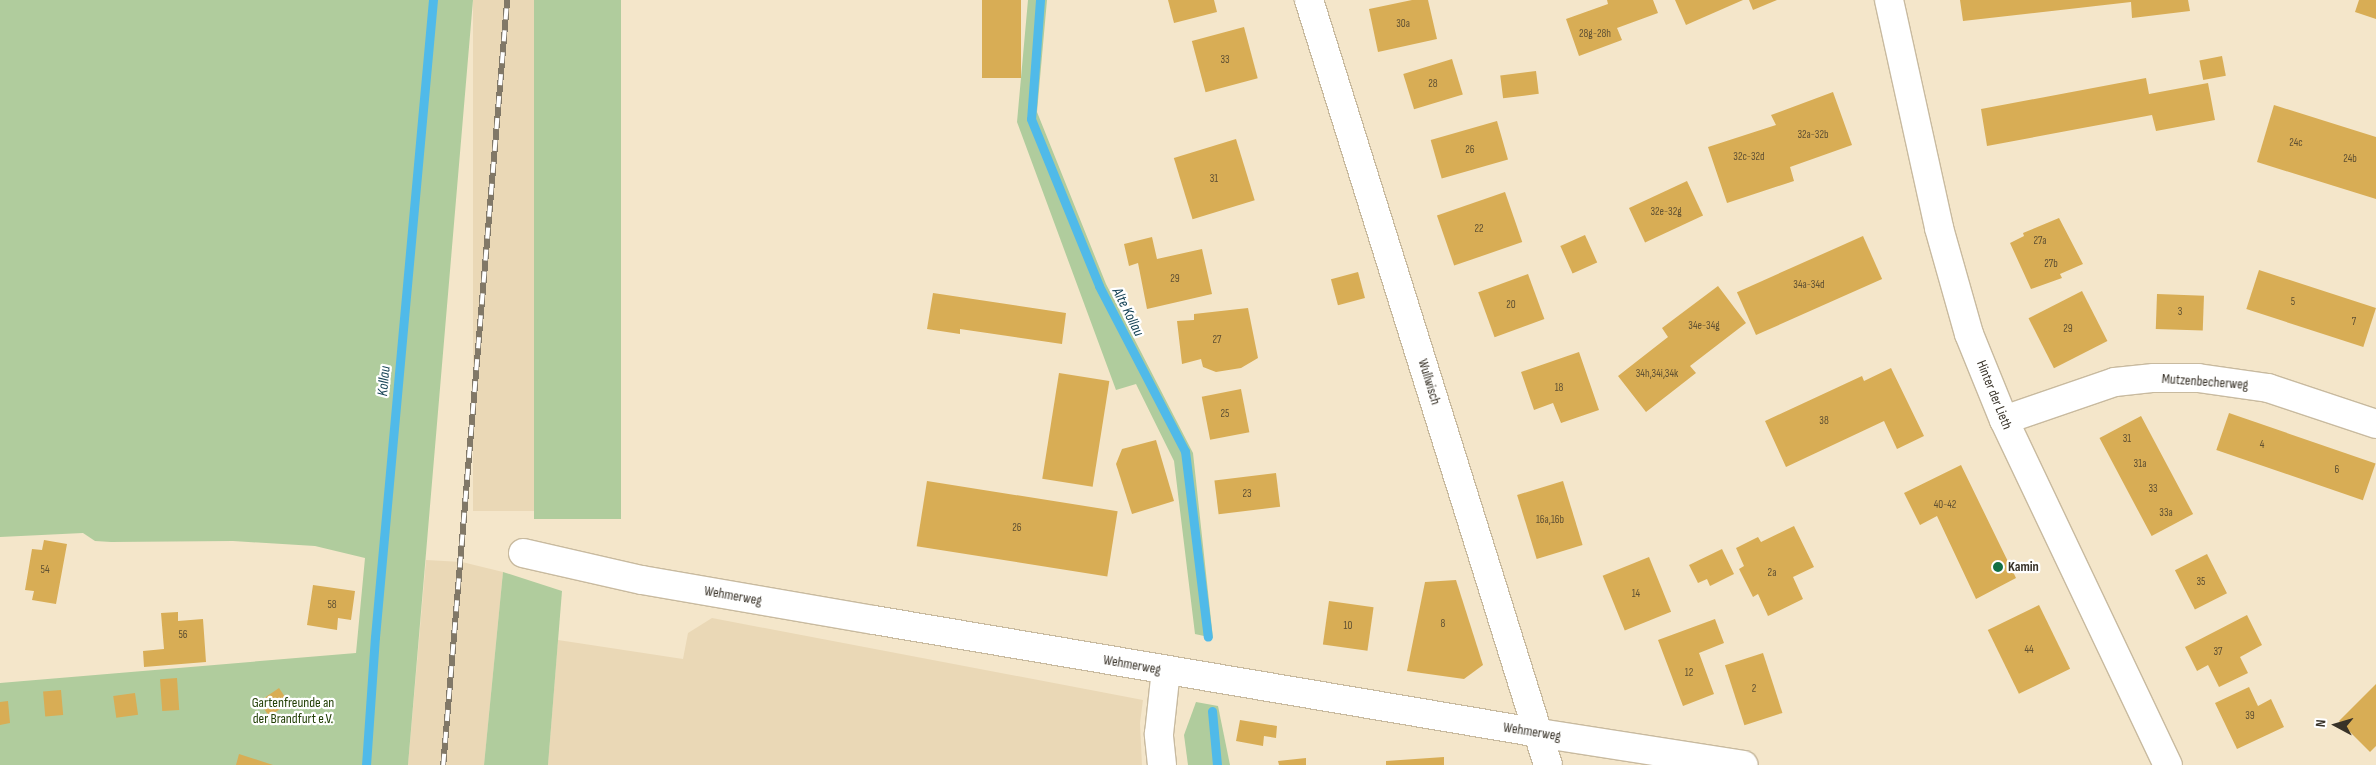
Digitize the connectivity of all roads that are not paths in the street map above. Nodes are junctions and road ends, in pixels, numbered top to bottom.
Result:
1 (1309, 0) edge
2 (1889, 0) edge
3 (2004, 420) junction
4 (2376, 424) edge
5 (523, 553) dead end
6 (1166, 670) junction
7 (1539, 733) junction
8 (1162, 765) edge
9 (1548, 765) edge
10 (1744, 765) edge
11 (2168, 765) edge

1 - 7 street, Wullwisch
2 - 3 street, Hinter der Lieth
3 - 4 street, Mutzenbecherweg
3 - 11 street, Hinter der Lieth
5 - 6 street, Wehmerweg
6 - 7 street, Wehmerweg
6 - 8 street
7 - 9 street, Wullwisch
7 - 10 street, Wehmerweg

